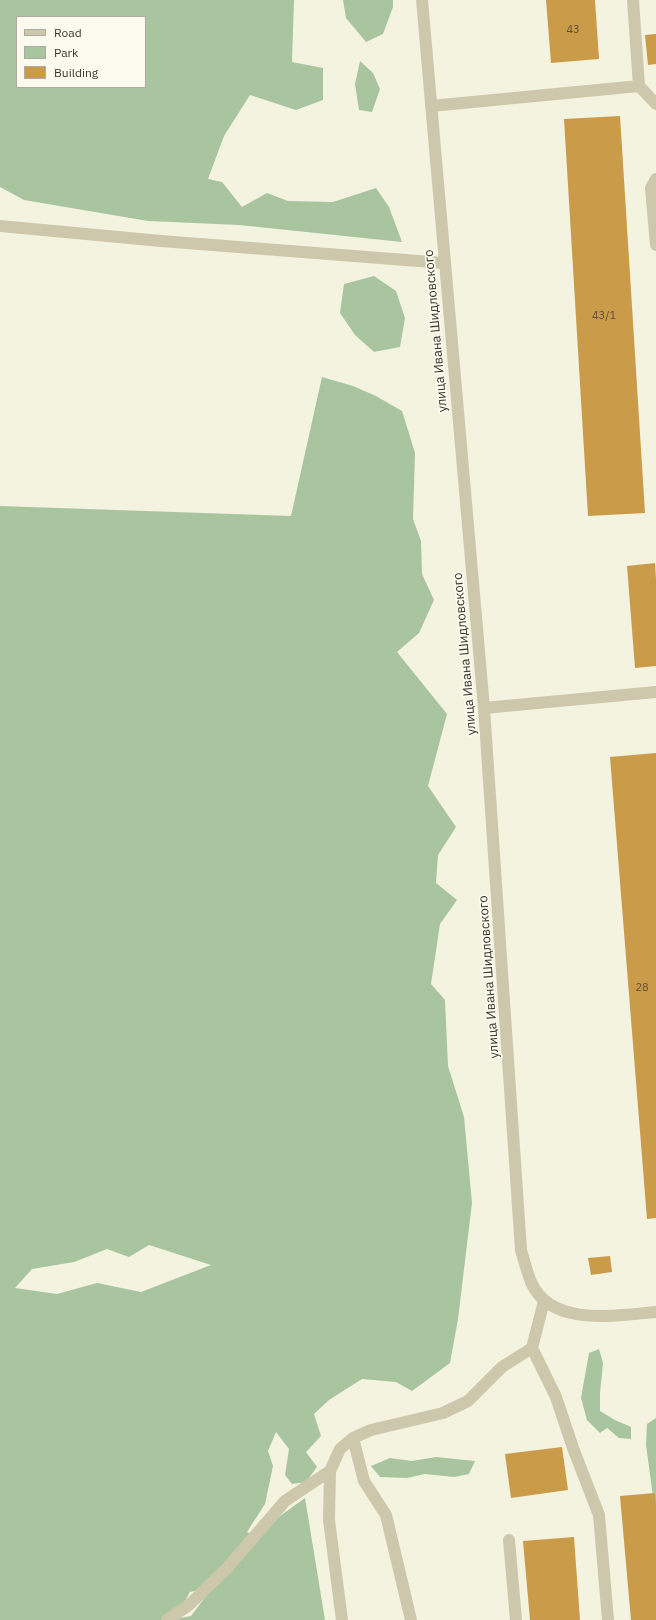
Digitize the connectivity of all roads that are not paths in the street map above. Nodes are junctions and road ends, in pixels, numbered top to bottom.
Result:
1 (422, 0) edge
2 (633, 0) edge
3 (639, 86) junction
4 (656, 104) edge
5 (430, 106) junction
6 (656, 179) edge
7 (0, 226) edge
8 (656, 244) edge
9 (444, 262) junction
10 (656, 692) edge
11 (484, 708) junction
12 (544, 1301) junction
13 (656, 1312) edge
14 (532, 1348) junction
15 (353, 1438) junction
16 (330, 1471) junction
17 (509, 1540) dead end
18 (167, 1620) edge
19 (342, 1620) edge
20 (411, 1620) edge
21 (516, 1620) edge
22 (608, 1620) edge

1 - 5 street, улица Ивана Шидловского
2 - 3 street
3 - 4 street
3 - 5 street
5 - 9 street, улица Ивана Шидловского
6 - 8 street
7 - 9 street
9 - 11 street, улица Ивана Шидловского
10 - 11 street
11 - 12 street, улица Ивана Шидловского
12 - 13 street
12 - 14 street
14 - 15 street
14 - 22 street
15 - 16 street
15 - 20 street
16 - 18 street
16 - 19 street
17 - 21 street

